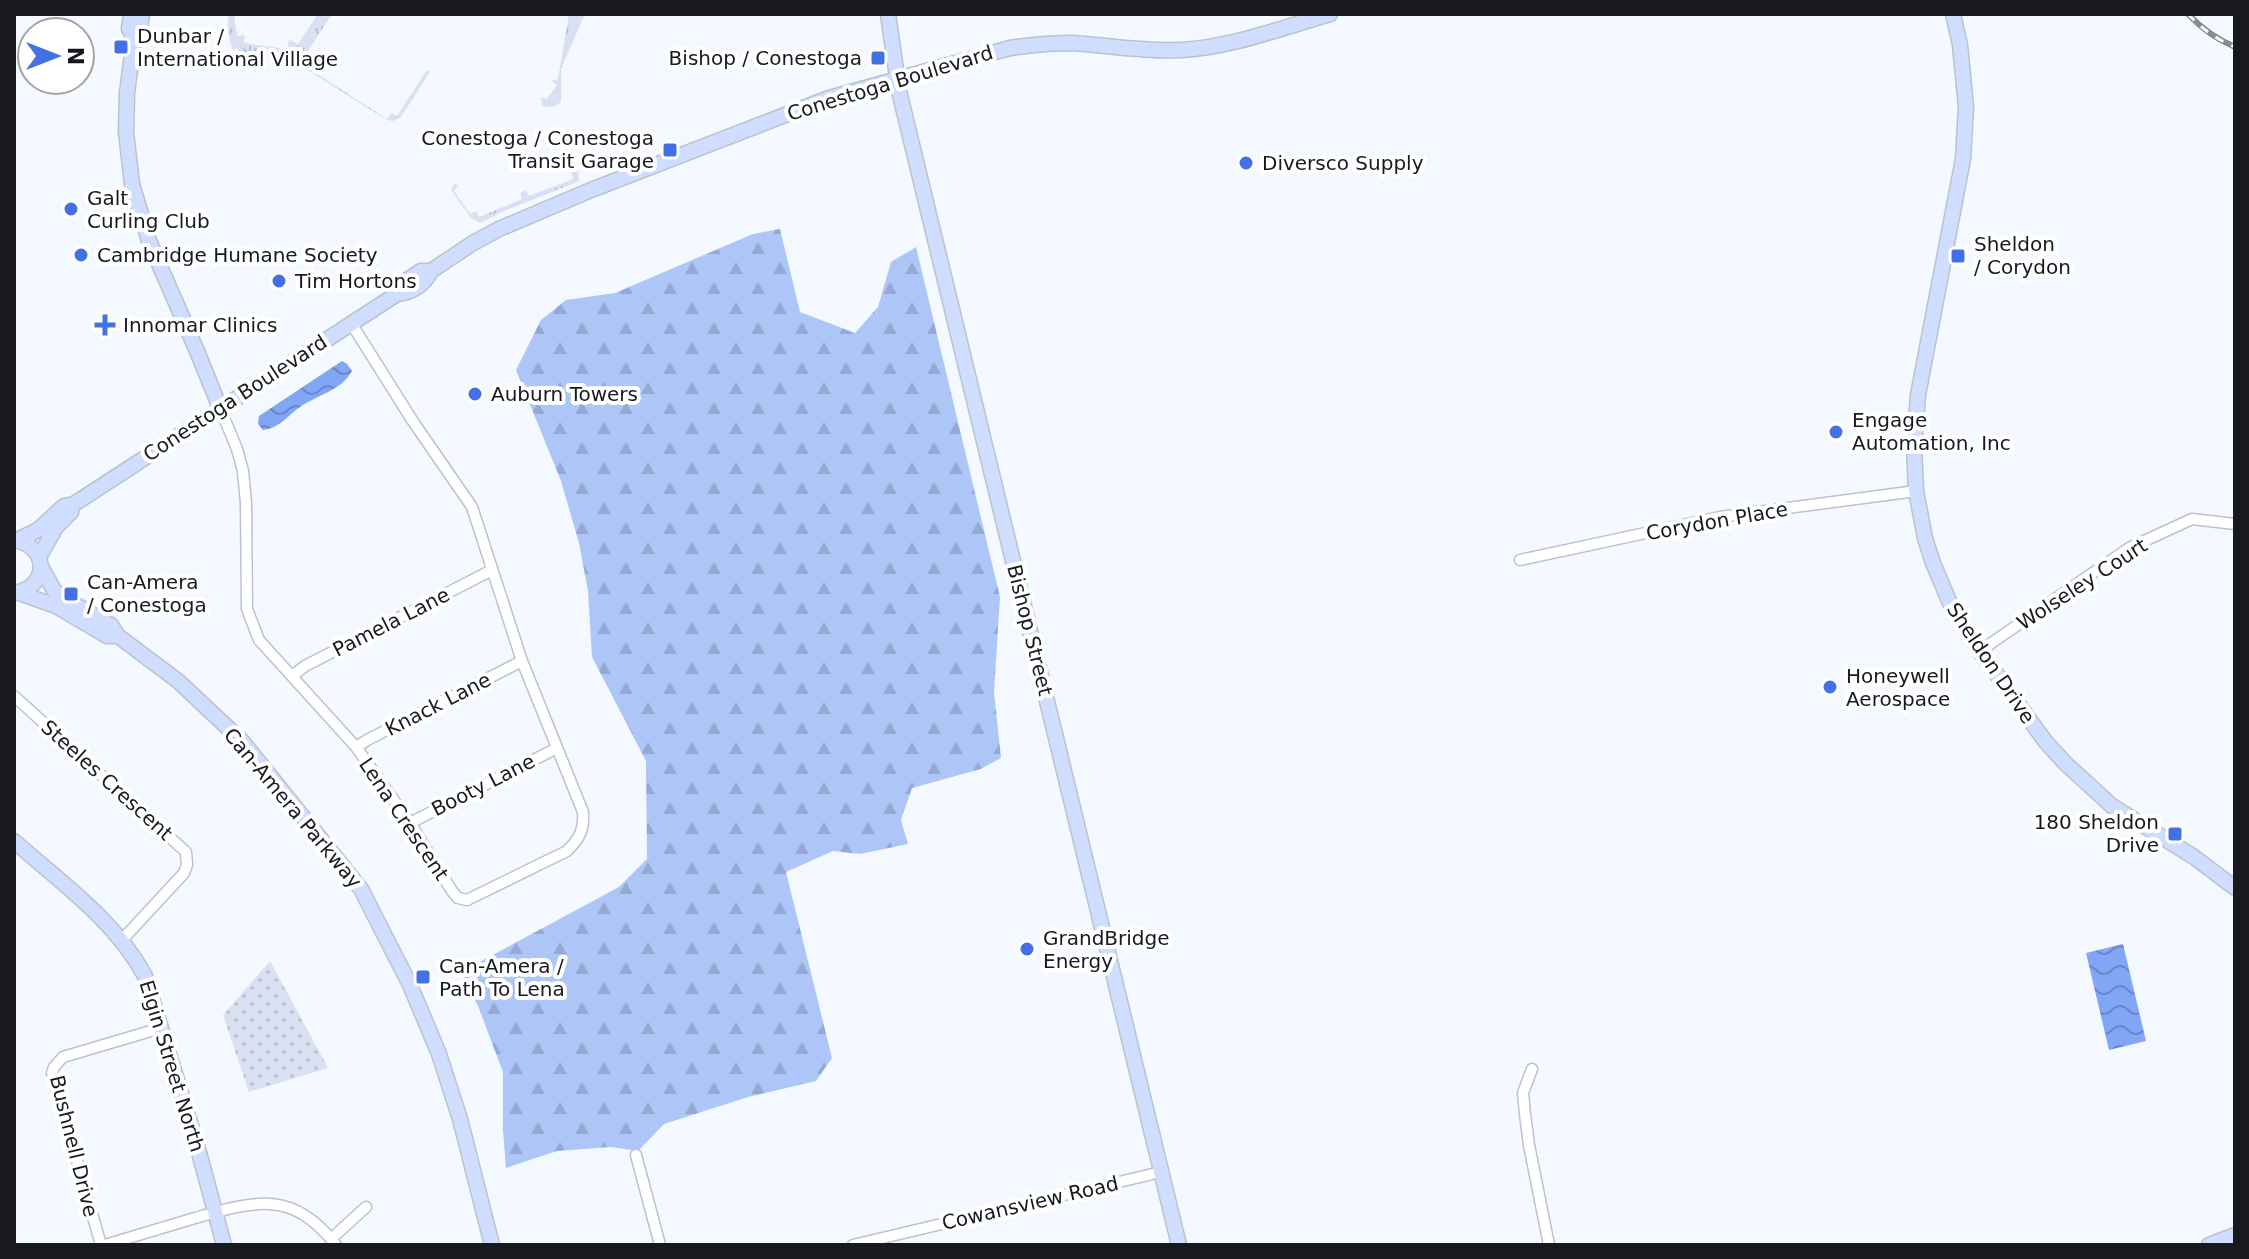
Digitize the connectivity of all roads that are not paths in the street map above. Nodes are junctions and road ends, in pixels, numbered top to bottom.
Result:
1 (131, 14) edge
2 (142, 14) edge
3 (888, 14) edge
4 (1330, 14) edge
5 (1953, 14) edge
6 (134, 39) junction
7 (898, 79) junction
8 (351, 323) junction
9 (220, 408) junction
10 (1916, 491) junction
11 (74, 504) junction
12 (2235, 524) edge
13 (16, 540) edge
14 (1520, 560) dead end
15 (40, 562) junction
16 (492, 570) junction
17 (16, 593) edge
18 (118, 636) junction
19 (1982, 654) junction
20 (522, 661) junction
21 (292, 676) junction
22 (14, 696) edge
23 (356, 747) junction
24 (557, 748) junction
25 (410, 823) junction
26 (14, 841) edge
27 (2235, 888) edge
28 (122, 940) junction
29 (161, 1028) junction
30 (1532, 1069) dead end
31 (636, 1155) dead end
32 (1161, 1172) junction
33 (366, 1207) dead end
34 (215, 1213) junction
35 (2235, 1235) edge
36 (333, 1242) edge
37 (878, 1242) edge
38 (103, 1245) edge
39 (224, 1245) edge
40 (492, 1245) edge
41 (660, 1245) edge
42 (853, 1245) edge
43 (1179, 1245) edge
44 (1549, 1245) edge
45 (2209, 1245) edge

1 - 6 street
2 - 6 street
3 - 7 street, Bishop Street
4 - 7 street, Conestoga Boulevard
5 - 10 street, Sheldon Drive
6 - 9 street
7 - 8 street, Conestoga Boulevard
7 - 32 street, Bishop Street
8 - 9 street, Conestoga Boulevard
8 - 16 street, Lena Crescent
9 - 11 street, Conestoga Boulevard
9 - 21 street, Lena Crescent
10 - 14 street, Corydon Place
10 - 19 street, Sheldon Drive
11 - 13 street, Conestoga Boulevard
11 - 15 street, Conestoga Boulevard
12 - 19 street, Wolseley Court
13 - 15 street, Can-Amera Parkway
15 - 17 street, Conestoga Boulevard
15 - 18 street, Can-Amera Parkway
16 - 20 street, Lena Crescent
16 - 21 street, Pamela Lane
17 - 18 street, Can-Amera Parkway
18 - 40 street, Can-Amera Parkway
19 - 27 street, Sheldon Drive
20 - 23 street, Knack Lane
20 - 24 street, Lena Crescent
21 - 23 street, Lena Crescent
22 - 28 street, Steeles Crescent
23 - 25 street, Lena Crescent
24 - 25 street, Booty Lane
24 - 25 street, Lena Crescent
26 - 28 street, Elgin Street North
28 - 29 street, Elgin Street North
29 - 34 street, Elgin Street North
29 - 38 street, Bushnell Drive
30 - 44 street
31 - 41 street
32 - 37 street, Cowansview Road
32 - 43 street, Bishop Street
33 - 36 street
34 - 36 street
34 - 38 street
34 - 39 street, Elgin Street North
35 - 45 street
37 - 42 street, Cowansview Road

